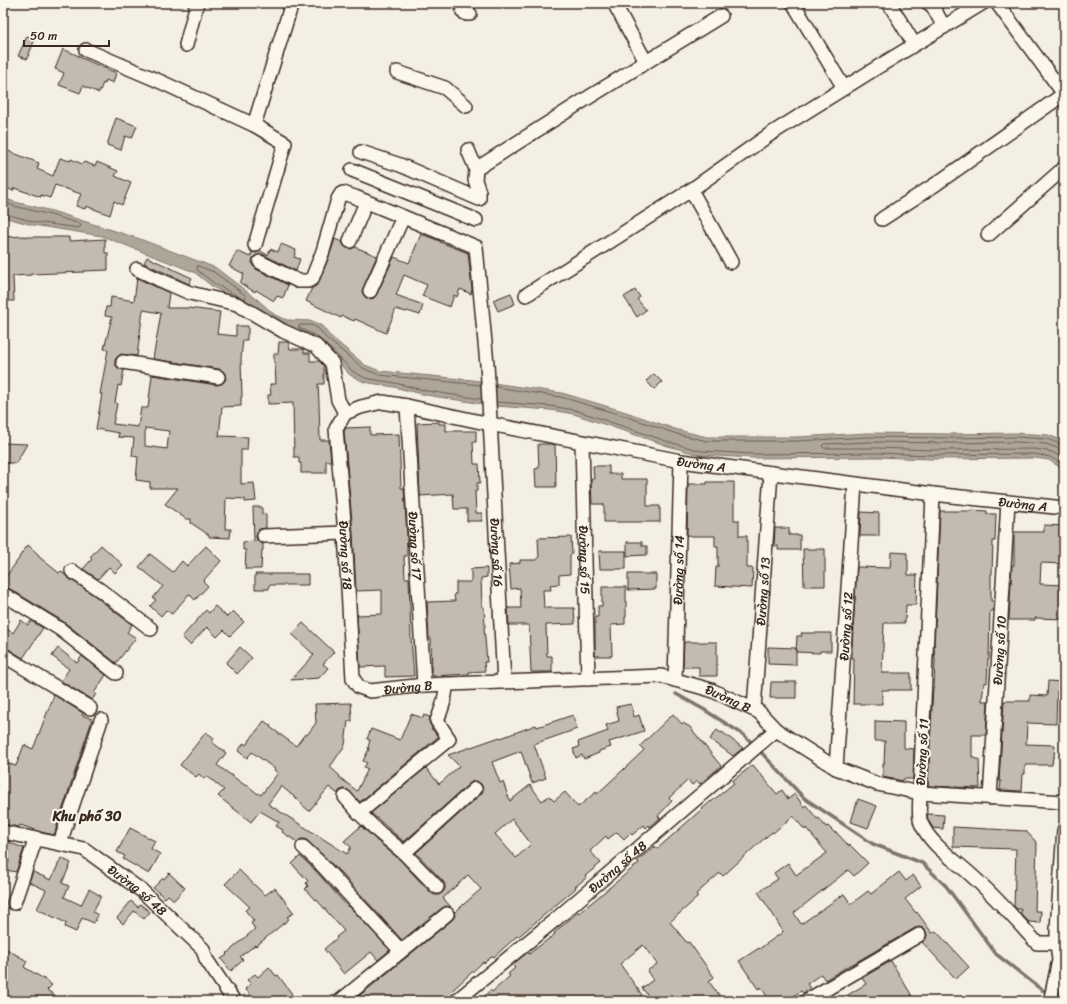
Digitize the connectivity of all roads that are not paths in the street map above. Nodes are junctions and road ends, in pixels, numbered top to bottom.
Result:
1 (197, 3) edge
2 (292, 3) edge
3 (614, 3) edge
4 (794, 3) edge
5 (889, 3) edge
6 (928, 3) edge
7 (982, 3) edge
8 (998, 3) edge
9 (721, 16) dead end
10 (944, 27) junction
11 (914, 44) junction
12 (186, 45) dead end
13 (86, 50) dead end
14 (646, 62) junction
15 (397, 72) dead end
16 (844, 88) junction
17 (1064, 94) edge
18 (466, 106) dead end
19 (254, 125) junction
20 (468, 150) dead end
21 (361, 152) dead end
22 (1064, 168) edge
23 (476, 169) junction
24 (352, 170) dead end
25 (691, 190) junction
26 (366, 202) junction
27 (403, 217) junction
28 (882, 219) dead end
29 (476, 220) dead end
30 (988, 235) dead end
31 (350, 241) dead end
32 (255, 245) dead end
33 (260, 262) dead end
34 (731, 262) dead end
35 (138, 269) dead end
36 (370, 291) dead end
37 (526, 295) dead end
38 (123, 362) dead end
39 (218, 377) dead end
40 (407, 406) junction
41 (344, 413) junction
42 (490, 424) junction
43 (582, 442) junction
44 (681, 461) junction
45 (771, 473) junction
46 (855, 484) junction
47 (933, 494) junction
48 (1008, 502) junction
49 (1064, 508) edge
50 (345, 533) junction
51 (264, 536) dead end
52 (72, 571) dead end
53 (3, 594) edge
54 (150, 629) dead end
55 (3, 655) edge
56 (116, 672) dead end
57 (588, 678) junction
58 (675, 680) junction
59 (504, 682) junction
60 (446, 684) junction
61 (424, 685) junction
62 (370, 691) joint
63 (90, 708) dead end
64 (754, 709) junction
65 (101, 720) dead end
66 (776, 730) junction
67 (836, 768) junction
68 (475, 788) dead end
69 (920, 793) junction
70 (345, 797) dead end
71 (990, 798) junction
72 (1064, 802) edge
73 (359, 814) junction
74 (1064, 830) edge
75 (3, 832) edge
76 (36, 838) junction
77 (60, 843) junction
78 (303, 847) dead end
79 (404, 853) junction
80 (437, 887) dead end
81 (14, 903) dead end
82 (447, 914) dead end
83 (918, 936) dead end
84 (1057, 943) junction
85 (401, 951) junction
86 (1048, 1000) edge
87 (234, 1001) edge
88 (340, 1001) edge
89 (456, 1001) edge
90 (806, 1001) edge

1 - 12 street
2 - 19 street
3 - 14 street
4 - 16 street
5 - 11 street
6 - 10 street
7 - 10 street
8 - 17 street
9 - 14 street
10 - 11 street
11 - 16 street
13 - 19 street
14 - 23 street
15 - 18 street
16 - 25 street
17 - 28 street
19 - 32 street
20 - 23 street
21 - 23 street
22 - 30 street
24 - 29 street
25 - 34 street
25 - 37 street
26 - 27 street
26 - 31 street
26 - 33 street
27 - 36 street
27 - 42 street, Đường số 16
35 - 41 street
38 - 39 street
40 - 41 street, Đường A
40 - 42 street, Đường A
40 - 61 street, Đường số 17
41 - 50 street, Đường số 18
42 - 43 street, Đường A
42 - 59 street, Đường số 16
43 - 44 street, Đường A
43 - 57 street, Đường số 15
44 - 45 street, Đường A
44 - 58 street, Đường số 14
45 - 46 street, Đường A
45 - 64 street, Đường số 13
46 - 47 street, Đường A
46 - 67 street, Đường số 12
47 - 48 street, Đường A
47 - 69 street, Đường số 11
48 - 49 street, Đường A
48 - 71 street, Đường số 10
50 - 51 street
50 - 62 street, Đường số 18
52 - 54 street
53 - 56 street
55 - 63 street
57 - 58 street, Đường B
57 - 59 street, Đường B
58 - 64 street, Đường B
59 - 60 street, Đường B
60 - 61 street, Đường B
60 - 73 street
61 - 62 street, Đường B
64 - 66 street, Đường B
65 - 77 street
66 - 67 street, Đường B
66 - 89 street, Đường số 48
67 - 69 street, Đường B
68 - 79 street
69 - 71 street, Đường B
69 - 84 street, Đường số 11
70 - 73 street
71 - 72 street, Đường B
73 - 79 street
74 - 84 street
75 - 76 street, Đường số 48
76 - 77 street, Đường số 48
76 - 81 street
77 - 87 street, Đường số 48
78 - 85 street
79 - 80 street
82 - 85 street
83 - 90 street
84 - 86 street
85 - 88 street

